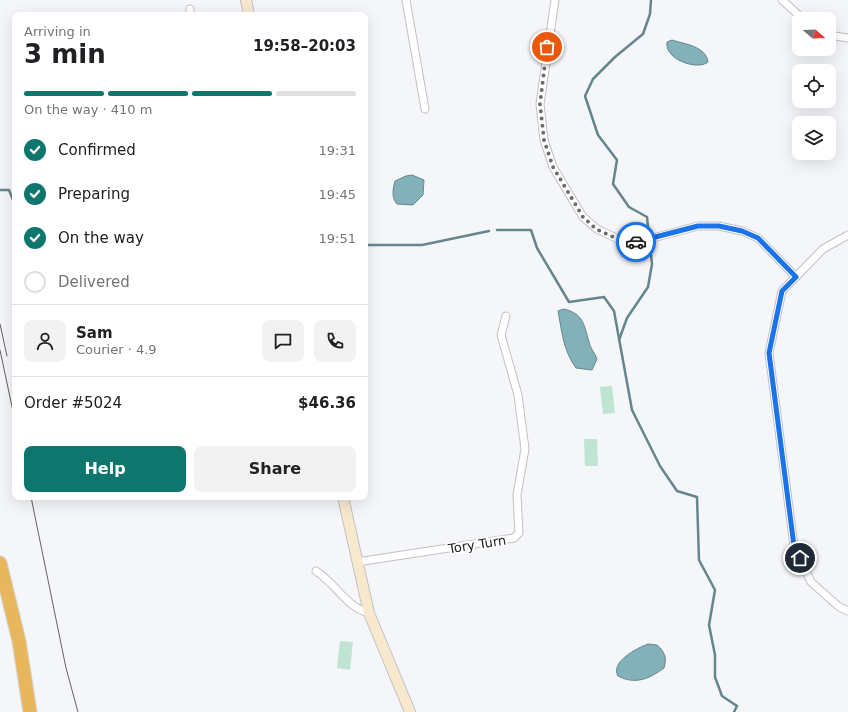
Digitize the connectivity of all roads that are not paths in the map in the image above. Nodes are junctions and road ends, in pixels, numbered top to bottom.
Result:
1 (246, 0) edge
2 (406, 0) edge
3 (555, 0) edge
4 (782, 0) edge
5 (248, 12) edge
6 (795, 12) edge
7 (836, 36) edge
8 (848, 38) edge
9 (425, 109) dead end
10 (848, 235) edge
11 (796, 277) junction
12 (506, 316) dead end
13 (344, 500) edge
14 (357, 562) junction
15 (0, 563) edge
16 (316, 571) dead end
17 (848, 611) edge
18 (369, 613) junction
19 (30, 712) edge
20 (410, 712) edge

1 - 5 main road
2 - 9 street
3 - 11 street
4 - 6 street
7 - 8 street
10 - 11 street
11 - 17 street
12 - 14 street, Tory Turn
13 - 14 main road
14 - 18 main road
15 - 19 highway
16 - 18 street
18 - 20 main road

